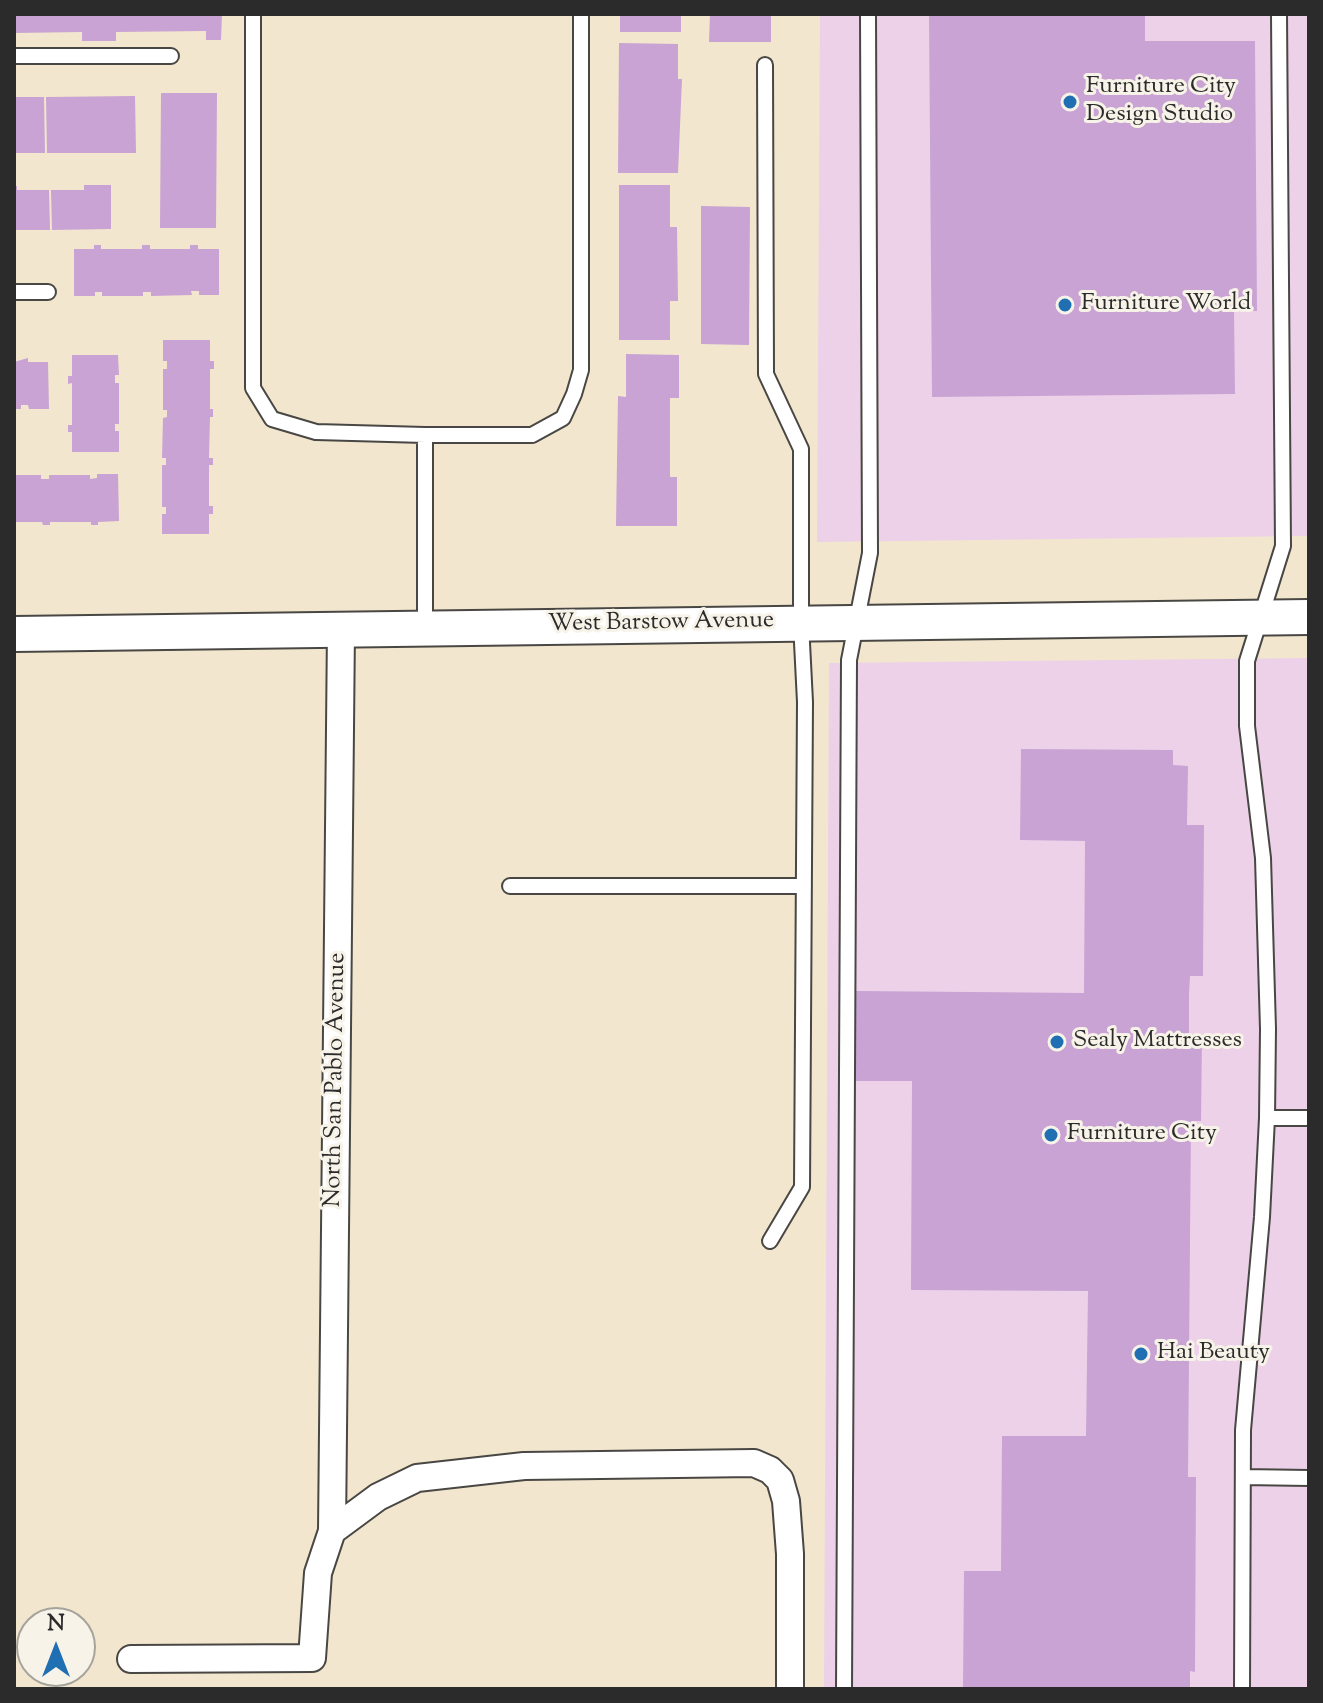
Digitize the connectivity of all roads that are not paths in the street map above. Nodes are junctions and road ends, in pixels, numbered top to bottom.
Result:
1 (253, 14) edge
2 (581, 14) edge
3 (868, 14) edge
4 (1279, 14) edge
5 (14, 56) edge
6 (171, 56) dead end
7 (765, 65) dead end
8 (14, 292) edge
9 (48, 292) dead end
10 (425, 435) junction
11 (1260, 617) junction
12 (1309, 617) edge
13 (857, 622) junction
14 (801, 623) junction
15 (425, 627) junction
16 (341, 628) junction
17 (14, 634) edge
18 (510, 886) dead end
19 (804, 886) junction
20 (1267, 1118) junction
21 (1309, 1118) edge
22 (770, 1241) dead end
23 (1243, 1477) junction
24 (1309, 1478) edge
25 (332, 1531) junction
26 (131, 1659) dead end
27 (790, 1689) edge
28 (844, 1689) edge
29 (1242, 1689) edge

1 - 10 lane
2 - 10 lane
3 - 13 lane
4 - 11 lane
5 - 6 lane
7 - 14 lane
8 - 9 lane
10 - 15 lane
11 - 12 street, West Barstow Avenue
11 - 13 street, West Barstow Avenue
11 - 20 lane
13 - 14 street, West Barstow Avenue
13 - 28 lane
14 - 15 street, West Barstow Avenue
14 - 19 lane
15 - 16 street, West Barstow Avenue
16 - 17 street, West Barstow Avenue
16 - 25 street, North San Pablo Avenue
18 - 19 lane
19 - 22 lane
20 - 21 lane
20 - 23 lane
23 - 24 lane
23 - 29 lane
25 - 26 street, North San Pablo Avenue
25 - 27 street

